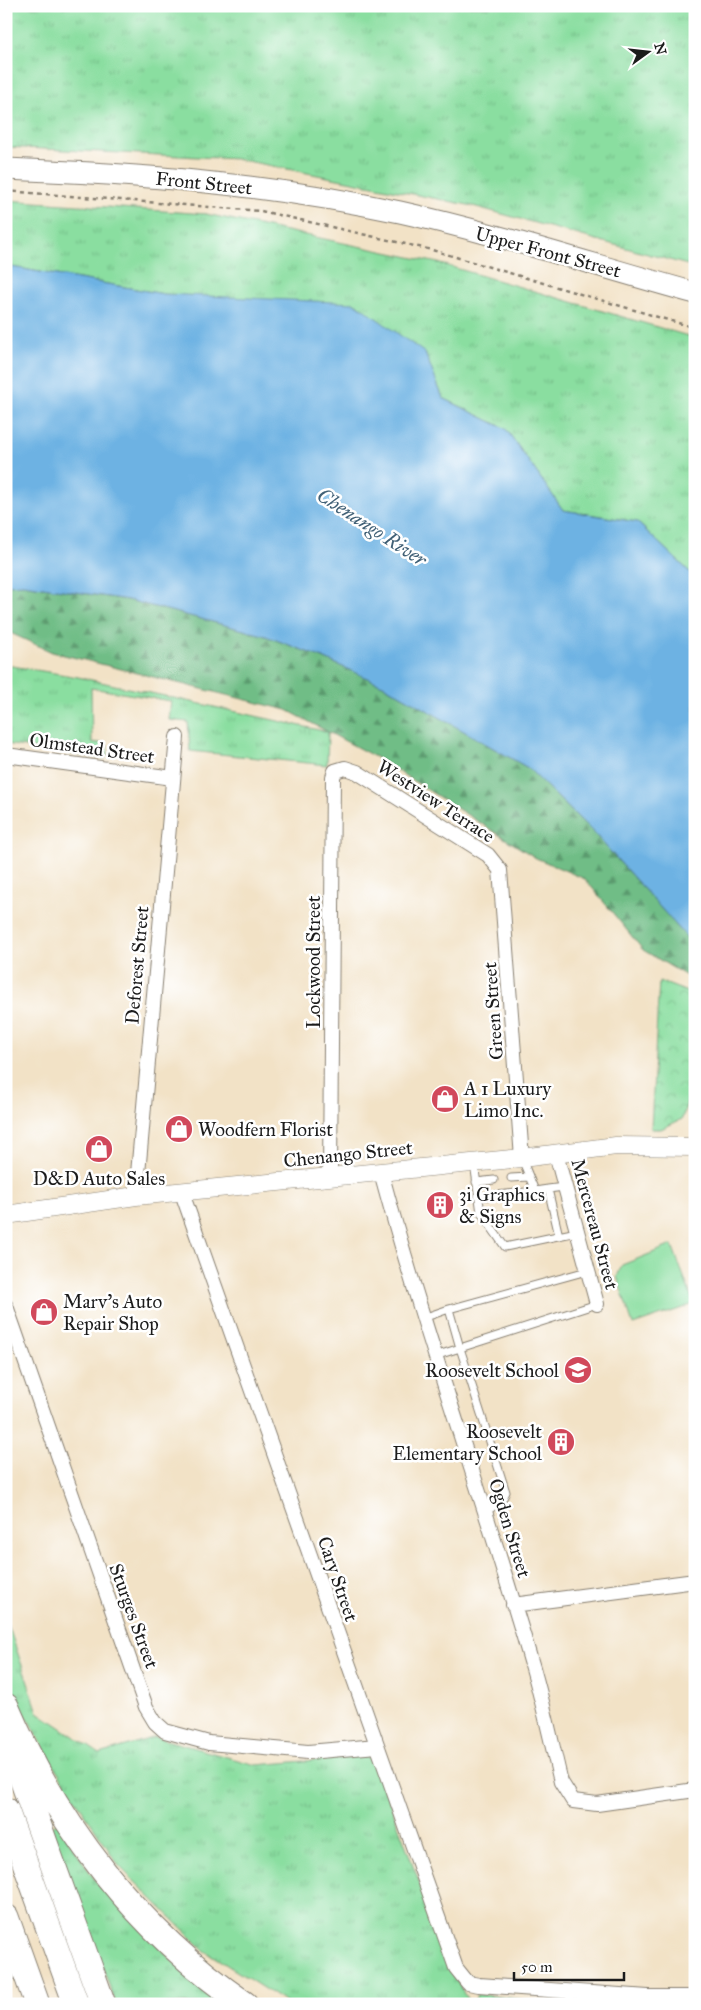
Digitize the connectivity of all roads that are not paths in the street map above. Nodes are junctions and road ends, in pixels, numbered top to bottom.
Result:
1 (6, 169) edge
2 (401, 212) joint
3 (695, 293) edge
4 (177, 737) dead end
5 (6, 755) edge
6 (357, 772) joint
7 (172, 778) junction
8 (503, 890) joint
9 (695, 1147) edge
10 (556, 1154) junction
11 (522, 1158) junction
12 (474, 1162) junction
13 (381, 1172) junction
14 (330, 1177) junction
15 (529, 1177) junction
16 (511, 1178) dead end
17 (494, 1180) dead end
18 (476, 1182) junction
19 (564, 1187) junction
20 (548, 1189) junction
21 (535, 1191) junction
22 (182, 1193) junction
23 (136, 1196) junction
24 (478, 1198) junction
25 (6, 1215) edge
26 (577, 1232) junction
27 (560, 1236) junction
28 (588, 1271) junction
29 (597, 1304) joint
30 (6, 1306) edge
31 (449, 1309) junction
32 (423, 1318) junction
33 (460, 1348) junction
34 (435, 1356) junction
35 (485, 1512) junction
36 (695, 1581) edge
37 (513, 1604) junction
38 (6, 1706) edge
39 (6, 1736) edge
40 (377, 1746) junction
41 (695, 1790) edge
42 (6, 1810) edge
43 (6, 1917) edge
44 (695, 1997) edge
45 (37, 2004) edge
46 (76, 2004) edge
47 (104, 2004) edge
48 (245, 2004) edge

1 - 2 main road, Front Street
2 - 3 main road, Upper Front Street
4 - 7 street, Deforest Street
5 - 7 street, Olmstead Street
6 - 8 street, Westview Terrace
6 - 14 street, Lockwood Street
7 - 23 street, Deforest Street
8 - 11 street, Green Street
9 - 10 street, Chenango Street
10 - 11 street, Chenango Street
10 - 19 street, Mercereau Street
11 - 12 street, Chenango Street
11 - 15 lane
12 - 13 street, Chenango Street
12 - 18 lane
13 - 14 street, Chenango Street
13 - 32 street, Ogden Street
14 - 22 street, Chenango Street
15 - 16 lane
15 - 21 lane
17 - 18 lane
18 - 24 lane
19 - 20 lane
19 - 26 street, Mercereau Street
20 - 21 lane
20 - 27 lane
21 - 24 lane
22 - 23 street, Chenango Street
22 - 40 street, Cary Street
23 - 25 street, Chenango Street
24 - 27 lane
26 - 27 lane
26 - 28 street, Mercereau Street
28 - 29 street, Mercereau Street
28 - 31 lane
29 - 33 lane
30 - 40 street, Sturges Street
31 - 32 lane
31 - 33 lane
32 - 34 street, Ogden Street
33 - 34 lane
33 - 35 lane
34 - 35 street, Ogden Street
35 - 37 street, Ogden Street
36 - 37 street
37 - 41 street, Ogden Street
38 - 48 highway
39 - 47 highway
40 - 44 street, Cary Street
42 - 46 highway
43 - 45 highway

